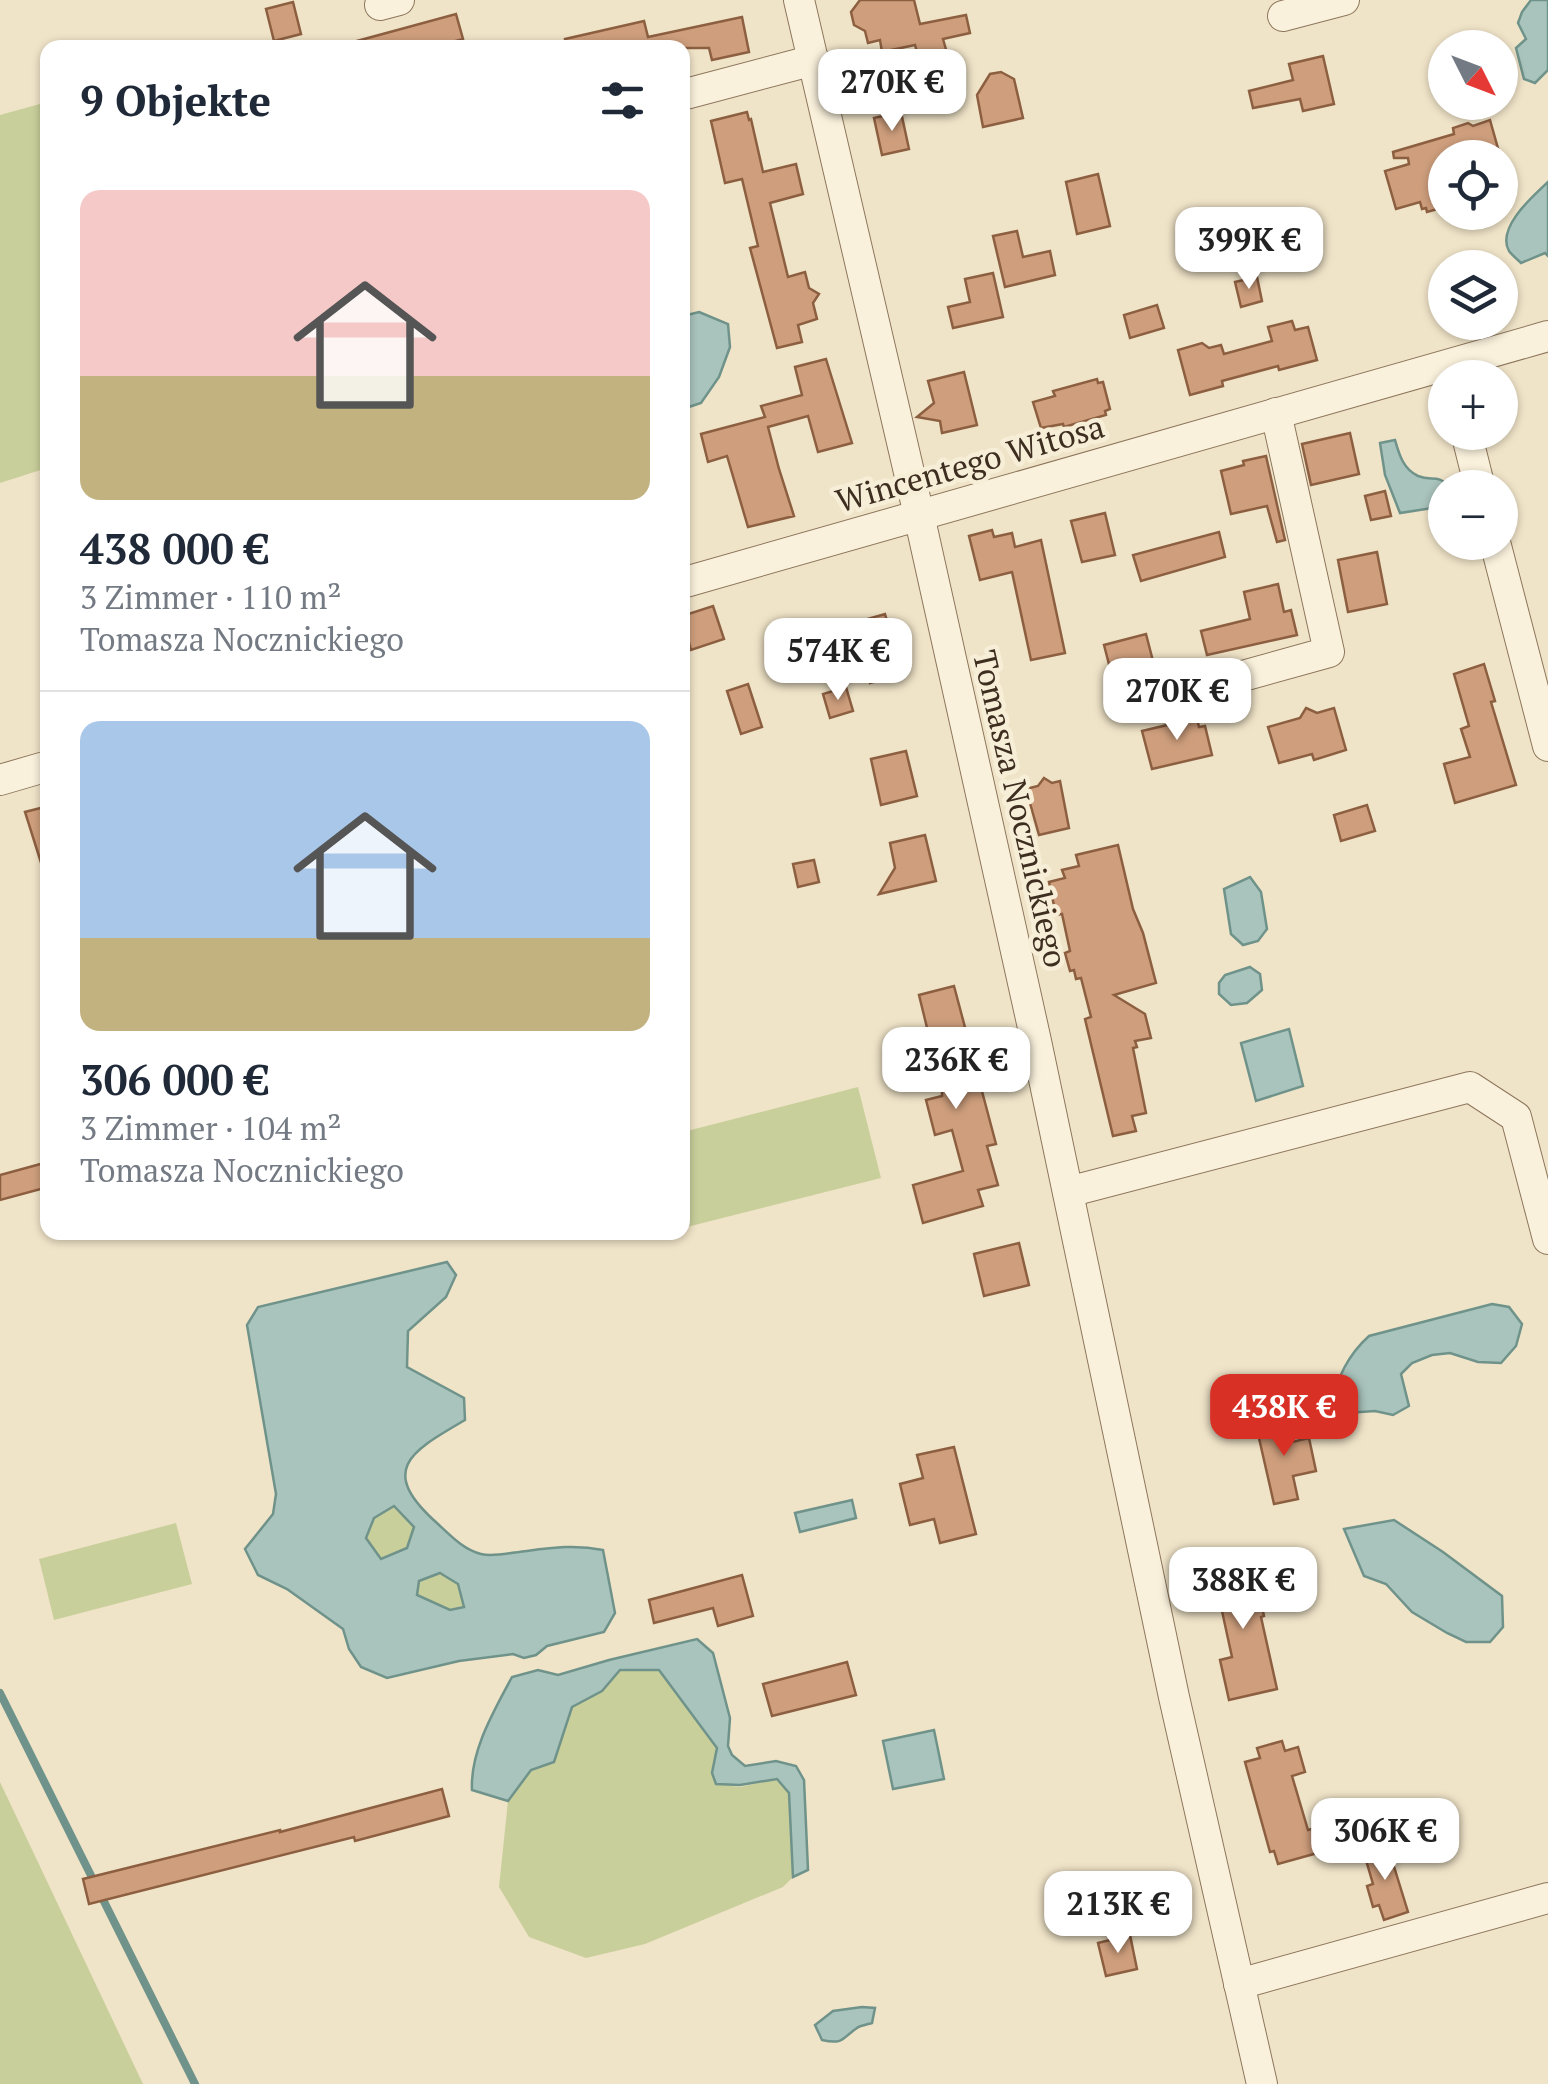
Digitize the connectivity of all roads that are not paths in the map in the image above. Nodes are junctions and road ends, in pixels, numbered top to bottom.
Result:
1 (799, 0) edge
2 (1344, 0) edge
3 (1283, 16) dead end
4 (814, 60) junction
5 (690, 93) edge
6 (1548, 336) edge
7 (1481, 360) edge
8 (1428, 376) edge
9 (1276, 413) junction
10 (919, 515) junction
11 (1500, 560) edge
12 (690, 581) edge
13 (1196, 689) dead end
14 (1548, 746) edge
15 (40, 768) edge
16 (0, 780) edge
17 (1068, 1192) junction
18 (1548, 1239) edge
19 (1548, 1898) edge
20 (1239, 1984) junction
21 (1262, 2084) edge

1 - 4 street, Tomasza Nocznickiego
2 - 3 street
4 - 5 street
4 - 10 street, Tomasza Nocznickiego
6 - 7 street, Wincentego Witosa
8 - 9 street, Wincentego Witosa
9 - 10 street, Wincentego Witosa
9 - 13 street
10 - 12 street, Wincentego Witosa
10 - 17 street, Tomasza Nocznickiego
11 - 14 street
15 - 16 street
17 - 18 street
17 - 20 street, Tomasza Nocznickiego
19 - 20 street
20 - 21 street, Tomasza Nocznickiego

